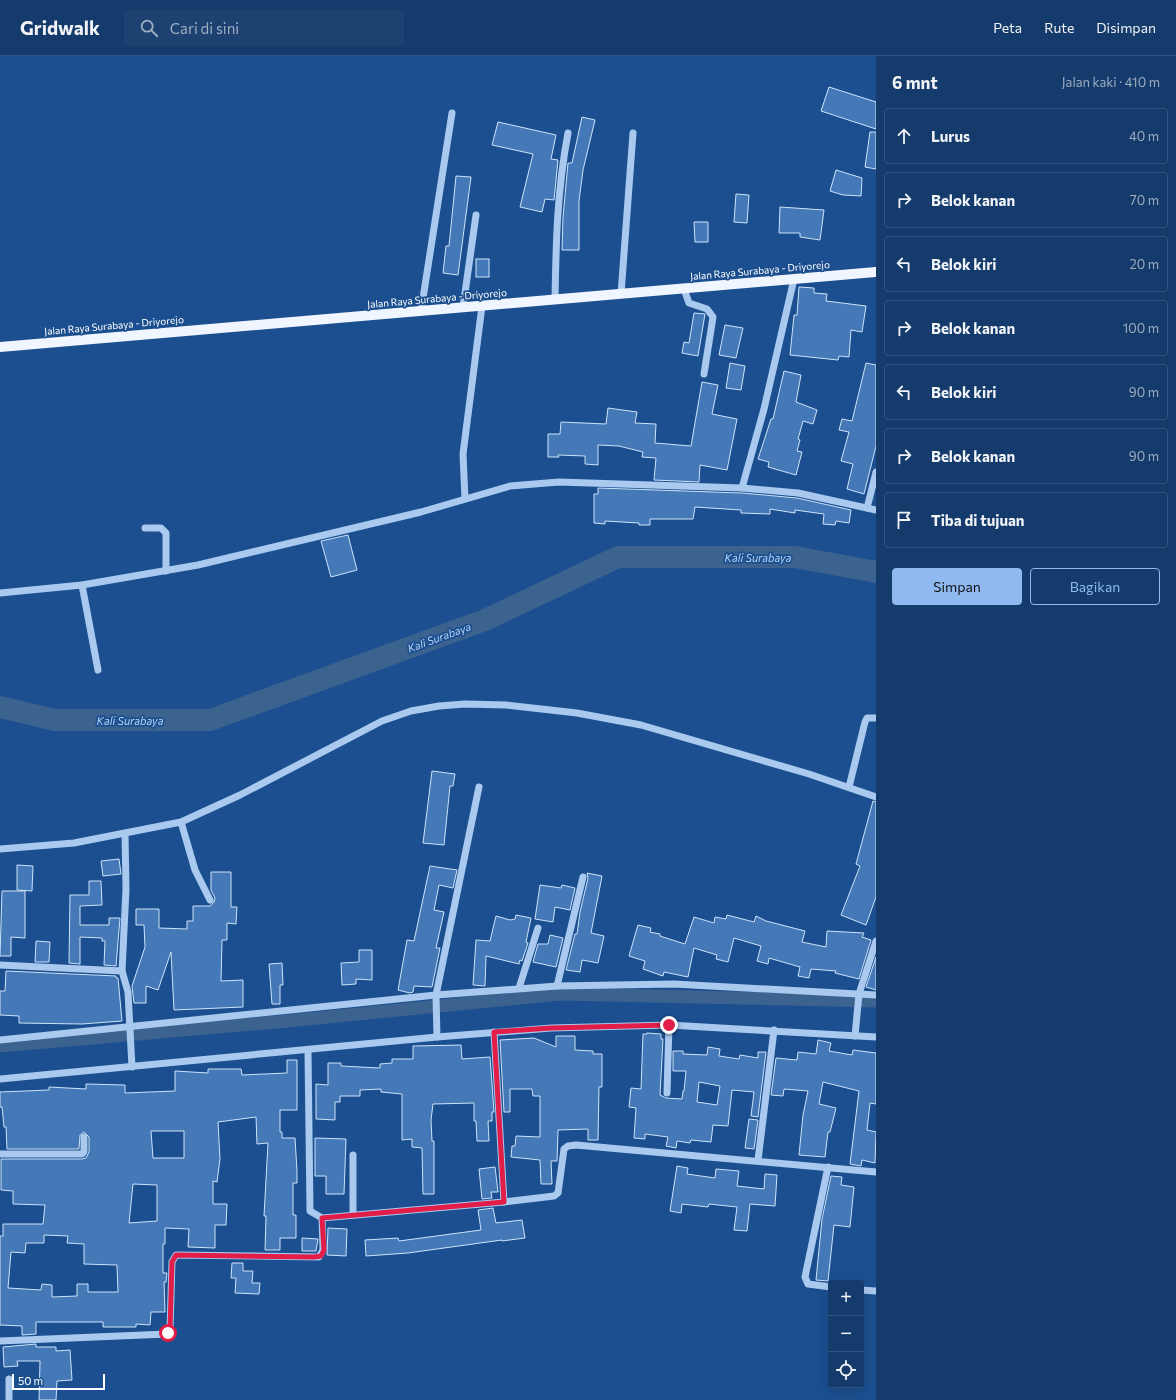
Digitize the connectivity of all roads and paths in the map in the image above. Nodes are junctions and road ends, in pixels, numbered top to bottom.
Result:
1 (452, 113) dead end
2 (568, 133) dead end
3 (633, 133) dead end
4 (476, 215) dead end
5 (876, 272) edge
6 (794, 280) junction
7 (684, 289) junction
8 (621, 294) junction
9 (555, 300) junction
10 (482, 306) junction
11 (463, 307) junction
12 (421, 311) junction
13 (0, 347) edge
14 (704, 374) dead end
15 (876, 472) edge
16 (742, 488) junction
17 (465, 499) junction
18 (867, 508) junction
19 (876, 510) edge
20 (144, 528) dead end
21 (166, 571) junction
22 (82, 585) junction
23 (0, 593) edge
24 (98, 670) dead end
25 (876, 718) edge
26 (479, 787) dead end
27 (849, 787) junction
28 (876, 796) edge
29 (182, 822) junction
30 (125, 834) junction
31 (0, 850) edge
32 (583, 877) dead end
33 (210, 900) dead end
34 (538, 928) dead end
35 (876, 941) edge
36 (0, 966) edge
37 (122, 971) junction
38 (557, 986) junction
39 (519, 988) junction
40 (876, 995) edge
41 (859, 996) junction
42 (436, 998) junction
43 (669, 1025) junction
44 (130, 1028) junction
45 (774, 1030) junction
46 (494, 1032) junction
47 (855, 1036) junction
48 (436, 1037) junction
49 (876, 1037) edge
50 (0, 1040) edge
51 (308, 1050) junction
52 (132, 1067) junction
53 (0, 1079) edge
54 (667, 1093) dead end
55 (84, 1136) dead end
56 (0, 1154) edge
57 (353, 1154) dead end
58 (758, 1160) junction
59 (828, 1167) junction
60 (876, 1172) edge
61 (504, 1202) junction
62 (353, 1214) junction
63 (322, 1218) junction
64 (828, 1287) edge
65 (864, 1290) edge
66 (876, 1291) edge
67 (0, 1341) edge
68 (9, 1379) dead end
69 (9, 1400) edge

1 - 12 street
2 - 9 street
3 - 8 street
4 - 11 street
5 - 6 main road, Jalan Raya Surabaya - Driyorejo
6 - 7 main road, Jalan Raya Surabaya - Driyorejo
6 - 16 street
7 - 8 main road, Jalan Raya Surabaya - Driyorejo
7 - 14 street
8 - 9 main road, Jalan Raya Surabaya - Driyorejo
9 - 10 main road, Jalan Raya Surabaya - Driyorejo
10 - 11 main road, Jalan Raya Surabaya - Driyorejo
10 - 17 street
11 - 12 main road, Jalan Raya Surabaya - Driyorejo
12 - 13 main road, Jalan Raya Surabaya - Driyorejo
15 - 18 street
16 - 17 street
16 - 18 street
17 - 21 street
18 - 19 street
20 - 21 street
21 - 22 street
22 - 23 street
22 - 24 street
25 - 27 street
26 - 42 street
27 - 28 street
27 - 29 street
29 - 30 street
29 - 33 street
30 - 31 street
30 - 37 street
32 - 38 street
34 - 39 street
35 - 41 street
36 - 37 street
37 - 44 street
38 - 39 street
38 - 41 street
39 - 42 street
40 - 41 street
41 - 47 street
42 - 44 street
42 - 48 street
43 - 45 street
43 - 46 street
43 - 54 street
44 - 50 street
44 - 52 street
45 - 47 street
45 - 58 street
46 - 48 street
46 - 61 street
47 - 49 street
48 - 51 street
51 - 52 street
51 - 63 street
52 - 53 street
55 - 56 street
57 - 62 street
58 - 59 street
58 - 61 street
59 - 60 street
59 - 64 street
61 - 62 street
62 - 63 street
63 - 67 street
65 - 66 street
68 - 69 street

